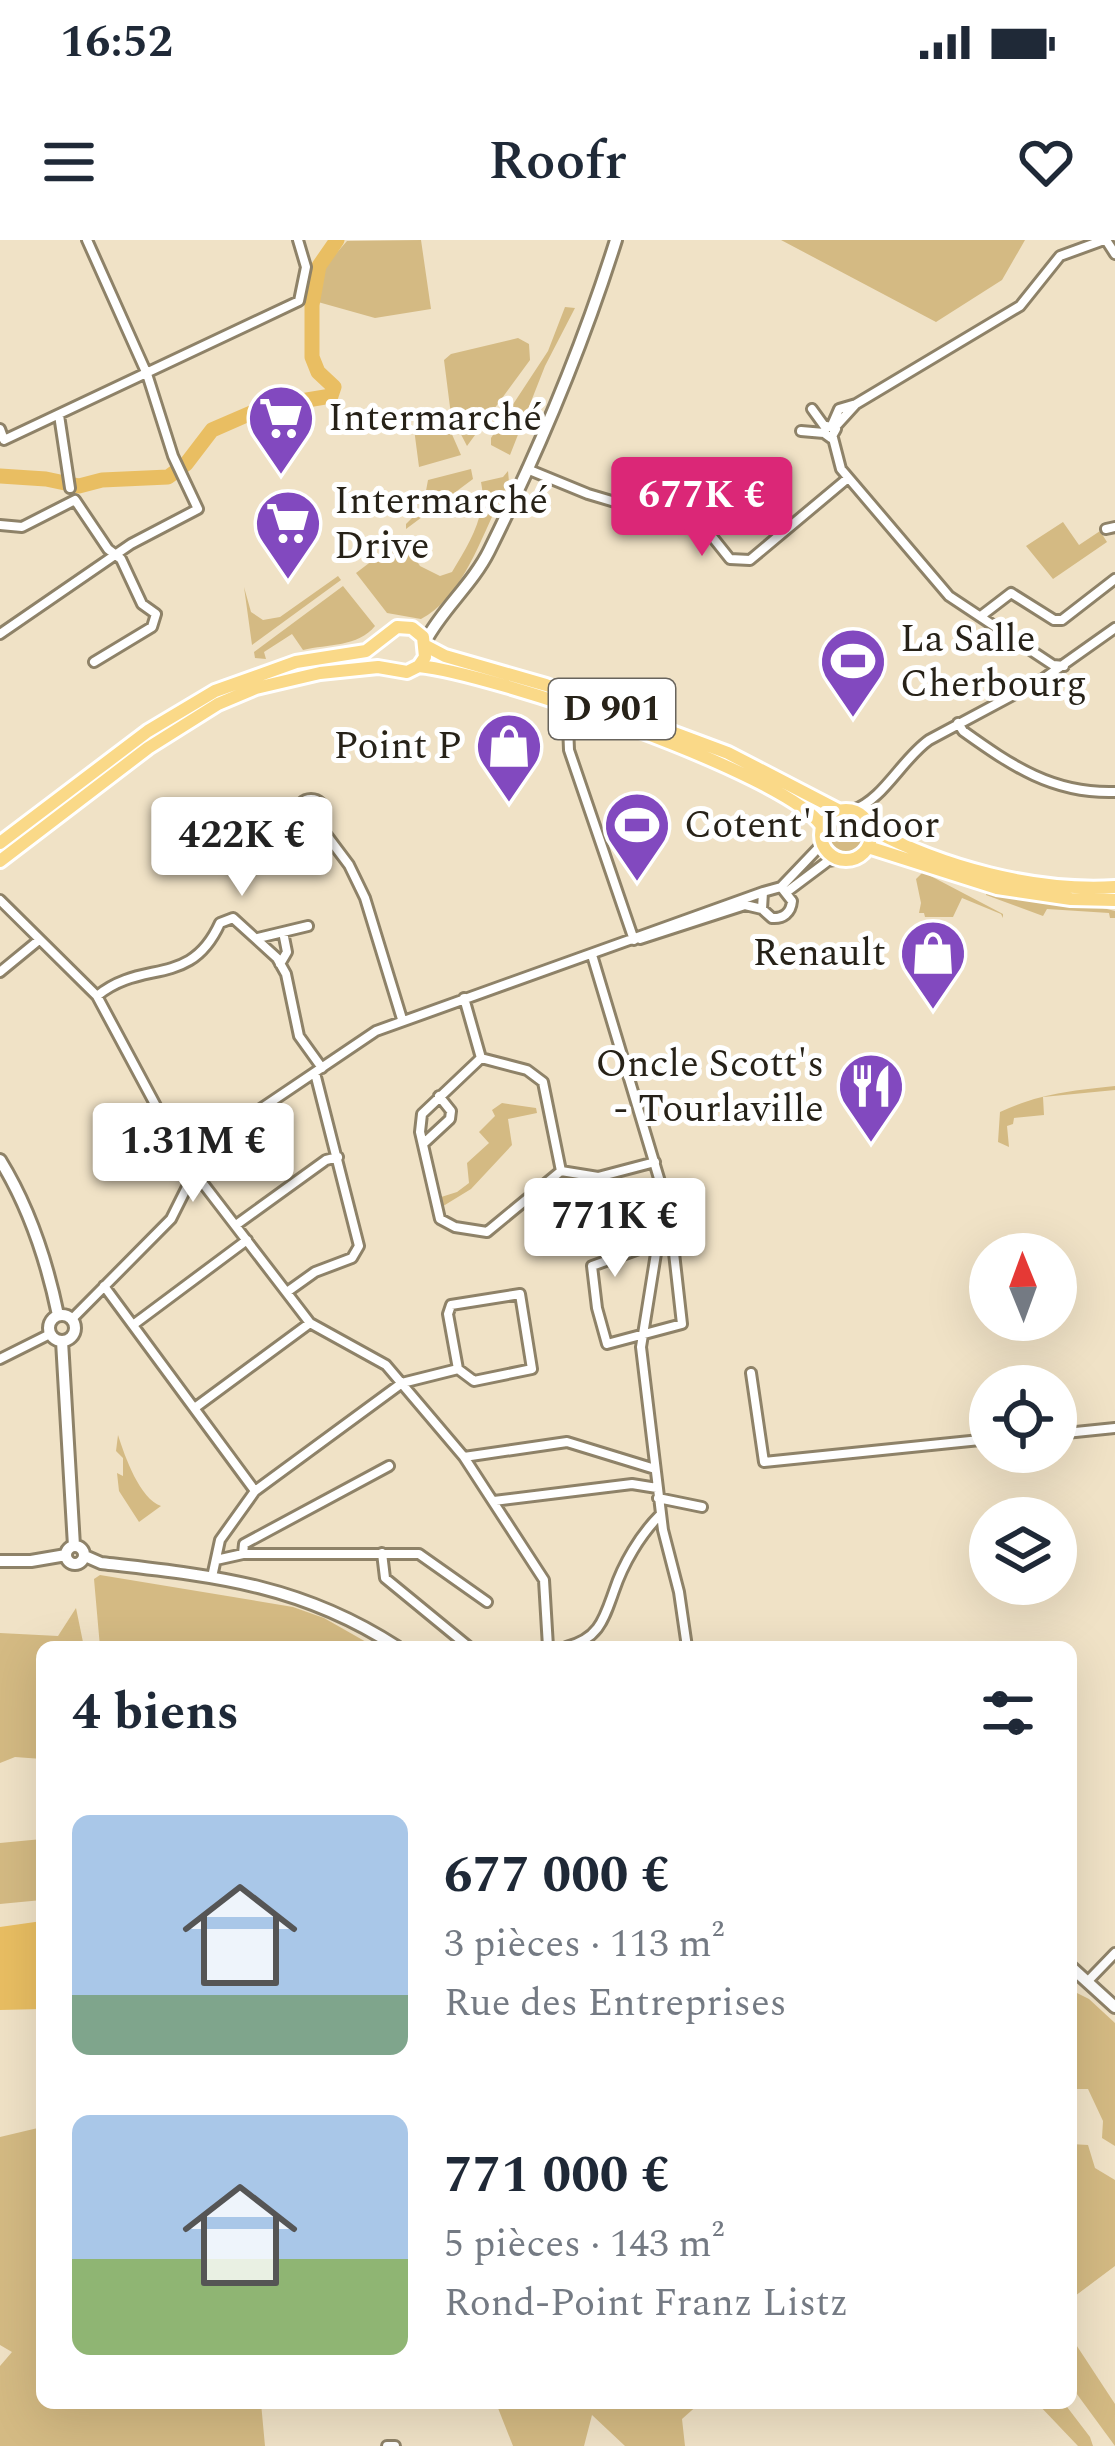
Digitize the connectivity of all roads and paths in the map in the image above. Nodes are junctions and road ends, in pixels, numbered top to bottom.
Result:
1 (87, 240) edge
2 (298, 240) edge
3 (616, 240) edge
4 (1105, 240) edge
5 (1075, 245) edge
6 (1115, 254) edge
7 (147, 374) junction
8 (812, 409) dead end
9 (59, 415) junction
10 (0, 428) edge
11 (830, 430) junction
12 (801, 431) dead end
13 (525, 468) junction
14 (848, 478) junction
15 (70, 485) dead end
16 (0, 525) edge
17 (114, 555) junction
18 (1115, 579) edge
19 (981, 616) junction
20 (1115, 628) edge
21 (0, 634) edge
22 (385, 635) junction
23 (422, 639) junction
24 (94, 662) dead end
25 (419, 666) junction
26 (1064, 666) junction
27 (389, 668) junction
28 (573, 710) junction
29 (958, 723) junction
30 (1115, 792) edge
31 (859, 815) junction
32 (319, 825) dead end
33 (822, 826) junction
34 (0, 843) edge
35 (822, 844) junction
36 (868, 847) junction
37 (840, 859) junction
38 (0, 861) edge
39 (1115, 887) edge
40 (784, 889) junction
41 (763, 892) junction
42 (0, 900) edge
43 (1115, 900) edge
44 (762, 909) junction
45 (308, 926) dead end
46 (283, 932) junction
47 (632, 936) junction
48 (257, 938) junction
49 (39, 940) junction
50 (592, 955) junction
51 (280, 964) junction
52 (0, 972) edge
53 (97, 996) junction
54 (464, 998) junction
55 (402, 1019) junction
56 (481, 1058) junction
57 (318, 1071) junction
58 (439, 1096) junction
59 (422, 1144) junction
60 (338, 1156) junction
61 (0, 1160) edge
62 (184, 1160) junction
63 (655, 1162) junction
64 (561, 1171) junction
65 (194, 1173) junction
66 (236, 1225) junction
67 (248, 1240) junction
68 (658, 1240) junction
69 (104, 1286) junction
70 (287, 1292) junction
71 (58, 1315) junction
72 (72, 1319) junction
73 (310, 1323) junction
74 (133, 1324) junction
75 (643, 1336) junction
76 (56, 1338) junction
77 (0, 1359) edge
78 (458, 1369) junction
79 (751, 1373) dead end
80 (402, 1383) junction
81 (196, 1407) junction
82 (1115, 1428) edge
83 (1077, 1432) edge
84 (969, 1441) edge
85 (464, 1456) junction
86 (639, 1465) junction
87 (389, 1466) dead end
88 (655, 1469) junction
89 (640, 1484) junction
90 (255, 1491) junction
91 (658, 1493) junction
92 (494, 1501) junction
93 (702, 1508) dead end
94 (661, 1514) junction
95 (70, 1550) junction
96 (382, 1553) junction
97 (243, 1554) junction
98 (216, 1560) junction
99 (0, 1561) edge
100 (212, 1578) junction
101 (487, 1601) dead end
102 (388, 1641) edge
103 (462, 1641) edge
104 (548, 1641) edge
105 (582, 1641) edge
106 (686, 1641) edge
107 (1115, 1953) edge
108 (1077, 1972) edge
109 (1088, 1982) junction
110 (1115, 2007) edge

1 - 7 street
2 - 7 street
3 - 13 street
4 - 5 street
4 - 6 street
5 - 11 street
7 - 9 street
7 - 17 street
8 - 11 street
9 - 10 street
9 - 15 street
11 - 12 street
11 - 14 street
13 - 14 street
13 - 23 street
14 - 19 street
16 - 17 street
17 - 21 street
17 - 24 street
18 - 19 street
19 - 26 street
20 - 26 street
22 - 23 main road
22 - 27 main road
22 - 34 main road
23 - 25 main road
23 - 31 main road, D 901
25 - 27 main road
25 - 28 main road, D 901
26 - 29 street
27 - 38 main road
28 - 33 main road, D 901
28 - 47 street
29 - 30 street
29 - 31 street
31 - 33 main road
31 - 36 main road
31 - 39 main road, D 901
32 - 55 street
33 - 35 main road
35 - 37 main road
35 - 40 street
36 - 37 main road
36 - 43 main road
37 - 40 street
40 - 41 street
40 - 44 street
41 - 44 street
41 - 47 street
42 - 49 street
44 - 47 street
45 - 46 street
46 - 48 street
46 - 51 street
47 - 50 street
48 - 51 street
48 - 53 street
49 - 52 street
49 - 53 street
50 - 54 street
50 - 63 street
51 - 57 street
53 - 62 street
54 - 55 street
54 - 56 street
55 - 57 street
56 - 58 street
56 - 64 street
57 - 60 street
57 - 62 street
58 - 59 street
58 - 59 street
59 - 64 street
60 - 66 street
60 - 70 street
61 - 71 street
62 - 65 street
63 - 64 street
63 - 68 street
65 - 66 street
65 - 69 street
66 - 67 street
67 - 70 street
67 - 74 street
68 - 75 street
68 - 75 street
68 - 75 street
69 - 72 street
69 - 74 street
70 - 73 street
71 - 72 street
71 - 76 street
72 - 76 street
73 - 80 street
73 - 81 street
74 - 81 street
75 - 88 street
76 - 77 street
76 - 95 street
78 - 78 street
78 - 80 street
79 - 84 street
80 - 85 street
80 - 90 street
81 - 90 street
82 - 83 street
85 - 86 street
85 - 92 street
86 - 88 street
86 - 89 street
87 - 97 street
88 - 91 street
89 - 91 street
89 - 92 street
90 - 98 street
91 - 93 street
91 - 94 street
92 - 104 street
94 - 105 street
94 - 106 street
95 - 99 street
95 - 100 street
96 - 97 street
96 - 101 street
96 - 103 street
97 - 98 street
98 - 100 street
100 - 102 street
107 - 109 street
108 - 109 street
109 - 110 street

